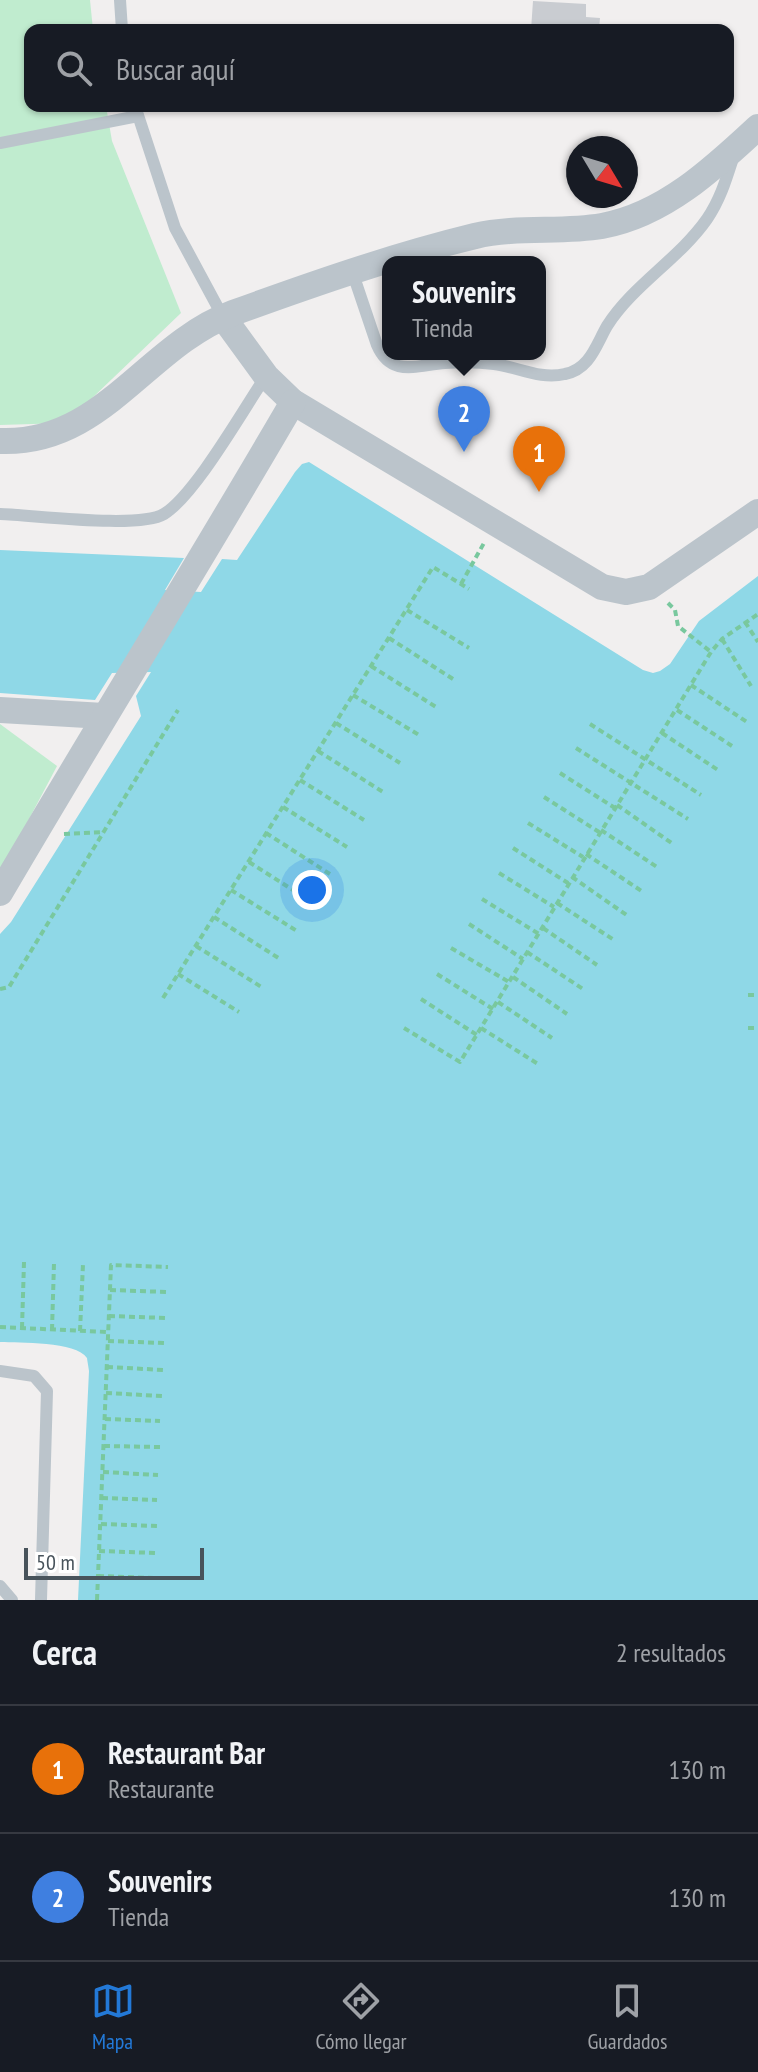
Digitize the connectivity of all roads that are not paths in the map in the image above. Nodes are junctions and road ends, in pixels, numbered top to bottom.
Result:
1 (120, 0) edge
2 (122, 24) edge
3 (132, 112) edge
4 (136, 112) edge
5 (758, 127) edge
6 (0, 143) edge
7 (736, 147) junction
8 (405, 256) edge
9 (382, 262) edge
10 (352, 271) junction
11 (223, 317) junction
12 (382, 357) edge
13 (385, 360) edge
14 (266, 376) junction
15 (293, 402) junction
16 (0, 441) edge
17 (758, 512) edge
18 (0, 514) edge
19 (0, 710) edge
20 (104, 716) junction
21 (0, 893) edge
22 (0, 1371) edge
23 (0, 1586) edge
24 (12, 1600) edge
25 (41, 1600) edge

1 - 2 lane
3 - 6 lane
4 - 11 lane
5 - 7 street
7 - 8 street
7 - 13 lane
9 - 10 street
10 - 11 street
10 - 12 lane
11 - 14 street
11 - 16 street
14 - 15 street
14 - 18 lane
15 - 17 street
15 - 20 street
19 - 20 street
20 - 21 street
22 - 25 lane
23 - 24 lane

